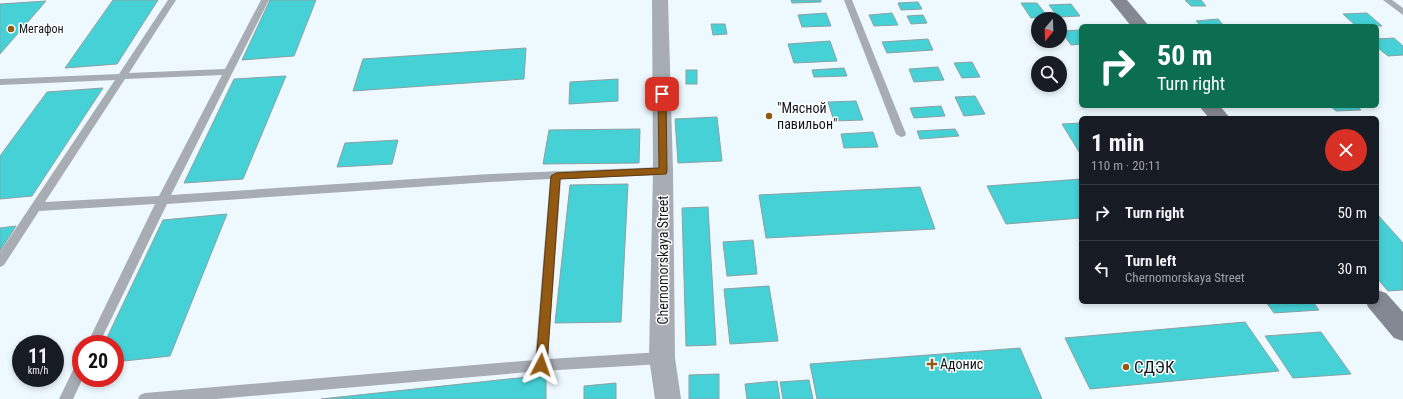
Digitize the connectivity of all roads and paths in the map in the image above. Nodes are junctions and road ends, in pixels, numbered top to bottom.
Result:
1 (172, 0) edge
2 (265, 0) edge
3 (660, 0) edge
4 (848, 0) edge
5 (1118, 0) edge
6 (1387, 0) edge
7 (1403, 12) edge
8 (1138, 24) edge
9 (229, 72) junction
10 (122, 76) junction
11 (0, 82) edge
12 (1211, 108) edge
13 (1218, 116) edge
14 (900, 134) dead end
15 (663, 171) junction
16 (556, 176) junction
17 (163, 200) junction
18 (36, 207) junction
19 (0, 262) edge
20 (1379, 302) edge
21 (1403, 330) edge
22 (97, 335) edge
23 (662, 358) junction
24 (541, 365) junction
25 (72, 387) edge
26 (66, 399) edge
27 (145, 399) edge
28 (668, 399) edge

1 - 10 lane
2 - 9 lane
3 - 15 street, Chernomorskaya Street
4 - 14 lane
5 - 8 main road
6 - 7 lane
9 - 10 lane
9 - 17 lane
10 - 11 lane
10 - 18 lane
12 - 13 main road
15 - 16 lane
15 - 23 street, Chernomorskaya Street
16 - 17 lane
16 - 24 lane
17 - 18 lane
17 - 22 lane
18 - 19 lane
20 - 21 main road
23 - 24 lane
23 - 28 street, Chernomorskaya Street
24 - 27 lane
25 - 26 lane

